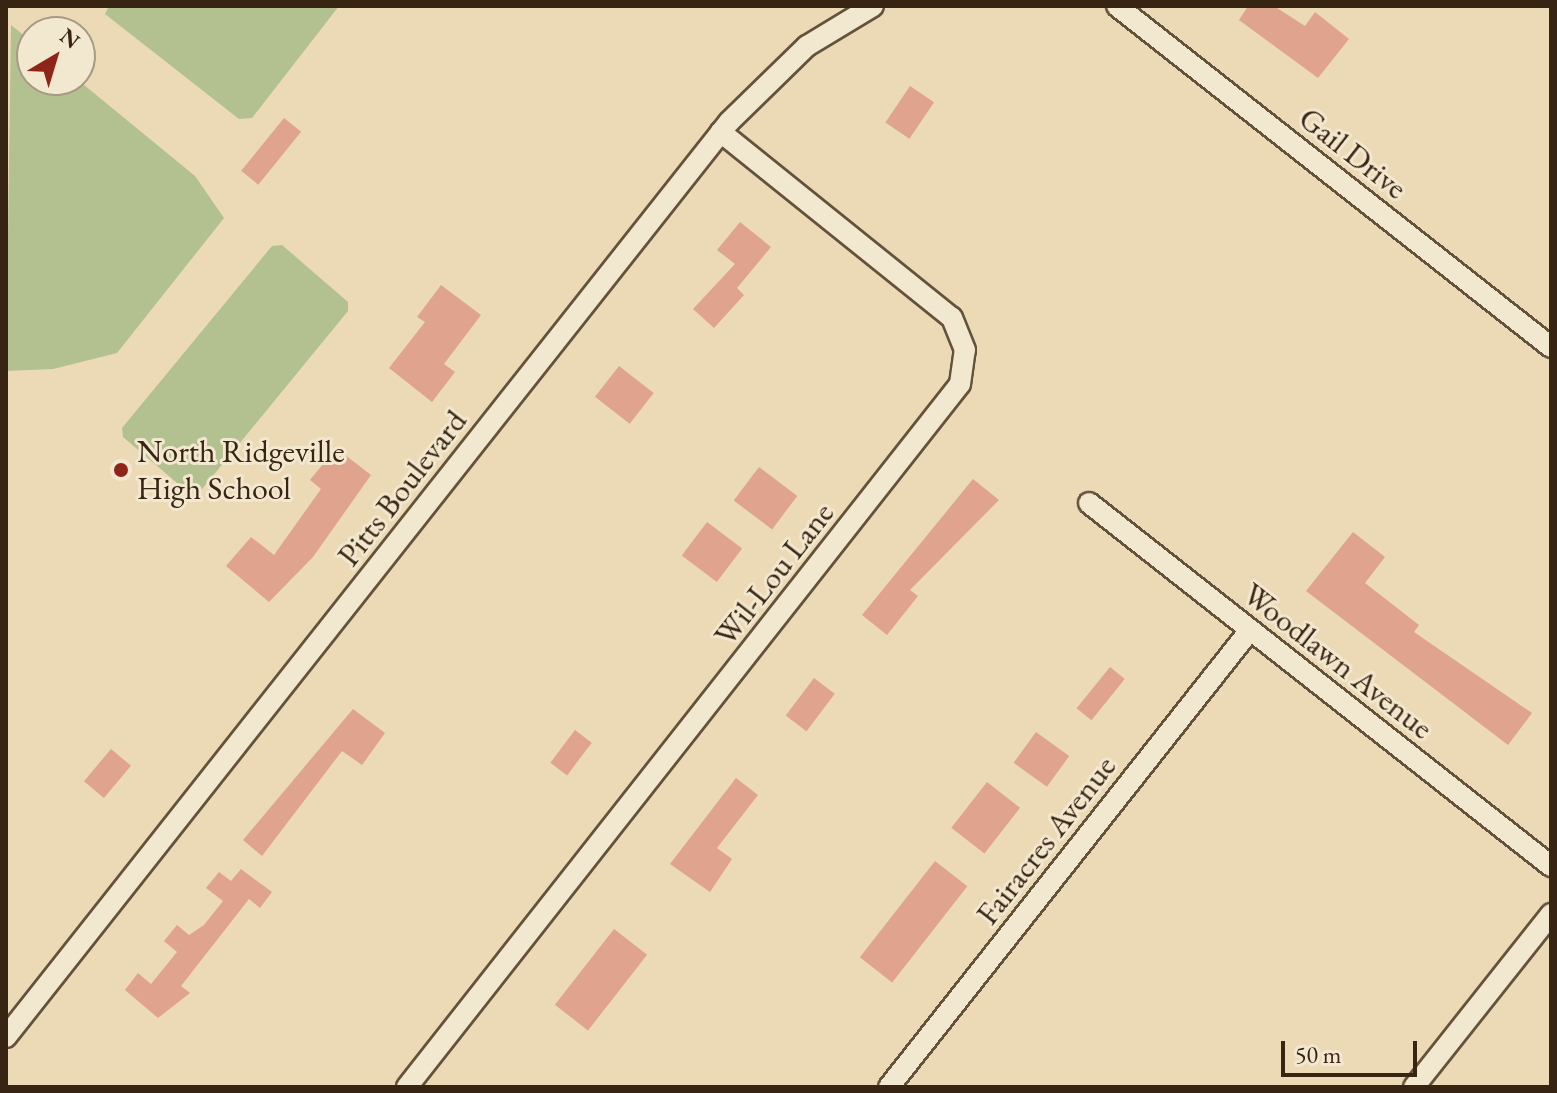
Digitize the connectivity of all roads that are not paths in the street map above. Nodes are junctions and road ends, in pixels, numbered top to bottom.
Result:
1 (873, 6) edge
2 (1117, 6) edge
3 (721, 132) junction
4 (1551, 347) edge
5 (1089, 503) dead end
6 (1250, 630) junction
7 (1551, 866) edge
8 (1551, 914) edge
9 (6, 1037) edge
10 (407, 1087) edge
11 (889, 1087) edge
12 (1414, 1087) edge

1 - 3 street, Pitts Boulevard
2 - 4 street, Gail Drive
3 - 9 street, Pitts Boulevard
3 - 10 street, Wil-Lou Lane
5 - 6 street, Woodlawn Avenue
6 - 7 street, Woodlawn Avenue
6 - 11 street, Fairacres Avenue
8 - 12 street

